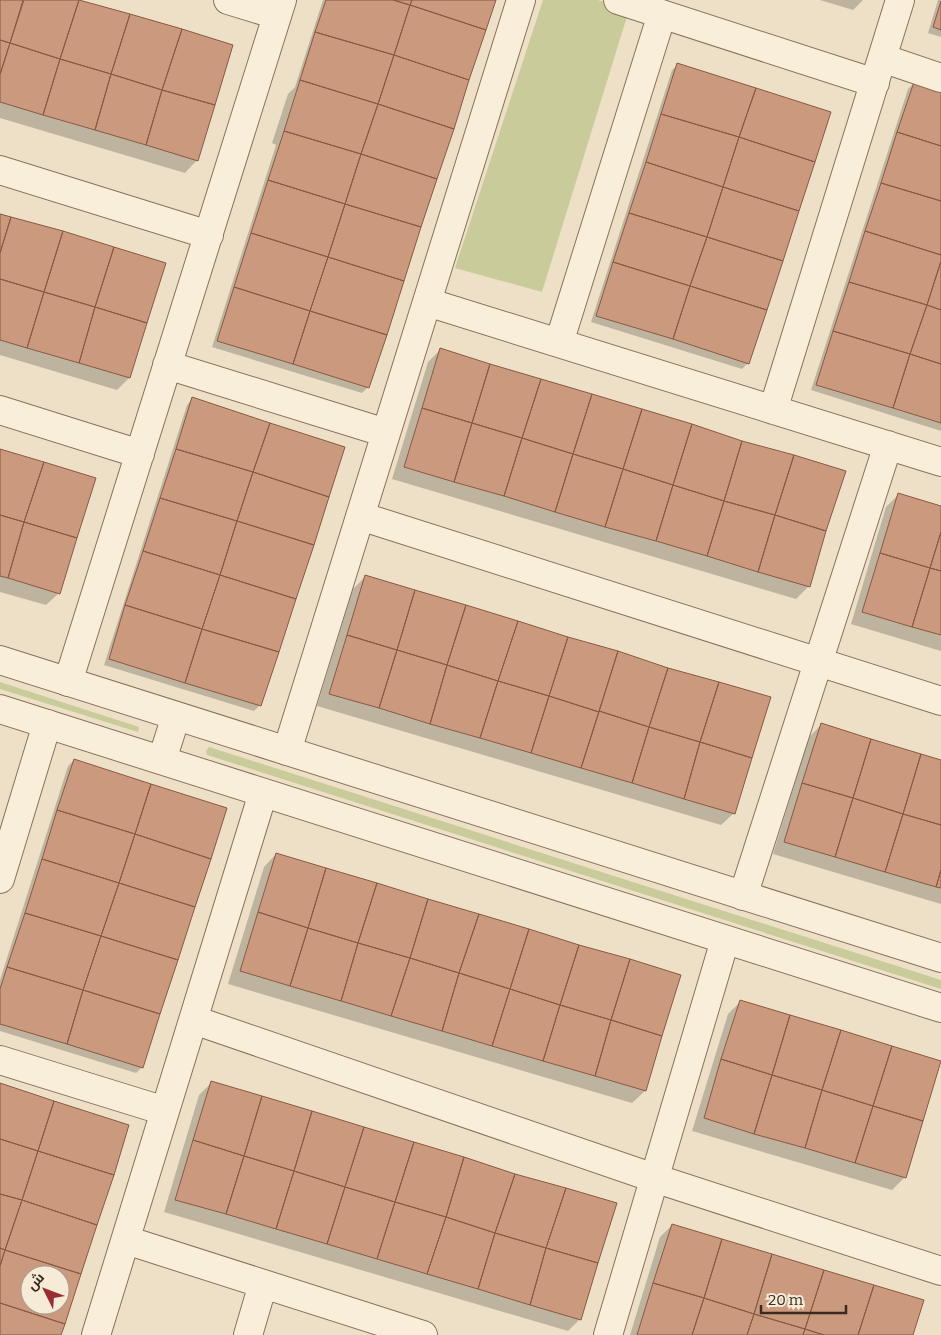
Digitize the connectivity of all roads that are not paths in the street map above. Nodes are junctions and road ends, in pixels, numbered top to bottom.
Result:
1 (228, 0) edge
2 (521, 0) edge
3 (618, 0) edge
4 (900, 0) edge
5 (279, 8) edge
6 (662, 14) junction
7 (878, 71) junction
8 (941, 78) edge
9 (0, 170) edge
10 (209, 234) junction
11 (427, 302) junction
12 (559, 343) junction
13 (167, 365) junction
14 (0, 410) edge
15 (773, 410) junction
16 (386, 433) junction
17 (888, 445) junction
18 (140, 454) junction
19 (941, 462) edge
20 (360, 516) junction
21 (0, 660) edge
22 (818, 662) junction
23 (68, 682) junction
24 (941, 701) edge
25 (0, 709) edge
26 (176, 716) junction
27 (47, 724) junction
28 (286, 751) junction
29 (162, 760) junction
30 (263, 793) junction
31 (0, 879) edge
32 (743, 896) junction
33 (725, 940) junction
34 (941, 958) edge
35 (941, 1008) edge
36 (194, 1020) junction
37 (0, 1060) edge
38 (165, 1111) junction
39 (654, 1178) junction
40 (126, 1240) junction
41 (941, 1270) edge
42 (263, 1284) junction
43 (96, 1335) edge
44 (248, 1335) edge
45 (422, 1335) edge
46 (608, 1335) edge

1 - 5 street
2 - 11 street
3 - 6 street
4 - 7 street
5 - 10 street
6 - 7 street
6 - 12 street
7 - 8 street
7 - 15 street
9 - 10 street
10 - 13 street
11 - 12 street
11 - 16 street
12 - 15 street
13 - 16 street
13 - 18 street
14 - 18 street
15 - 17 street
16 - 20 street
17 - 19 street
17 - 22 street
18 - 23 street
20 - 22 street
20 - 28 street
21 - 23 street
22 - 24 street
22 - 32 street
23 - 26 street
25 - 27 street
26 - 28 street
26 - 29 street
27 - 29 street
27 - 31 street
28 - 32 street
29 - 30 street
30 - 33 street
30 - 36 street
32 - 34 street
33 - 35 street
33 - 39 street
36 - 38 street
36 - 39 street
37 - 38 street
38 - 40 street
39 - 41 street
39 - 46 street
40 - 42 street
40 - 43 street
42 - 44 street
42 - 45 street

